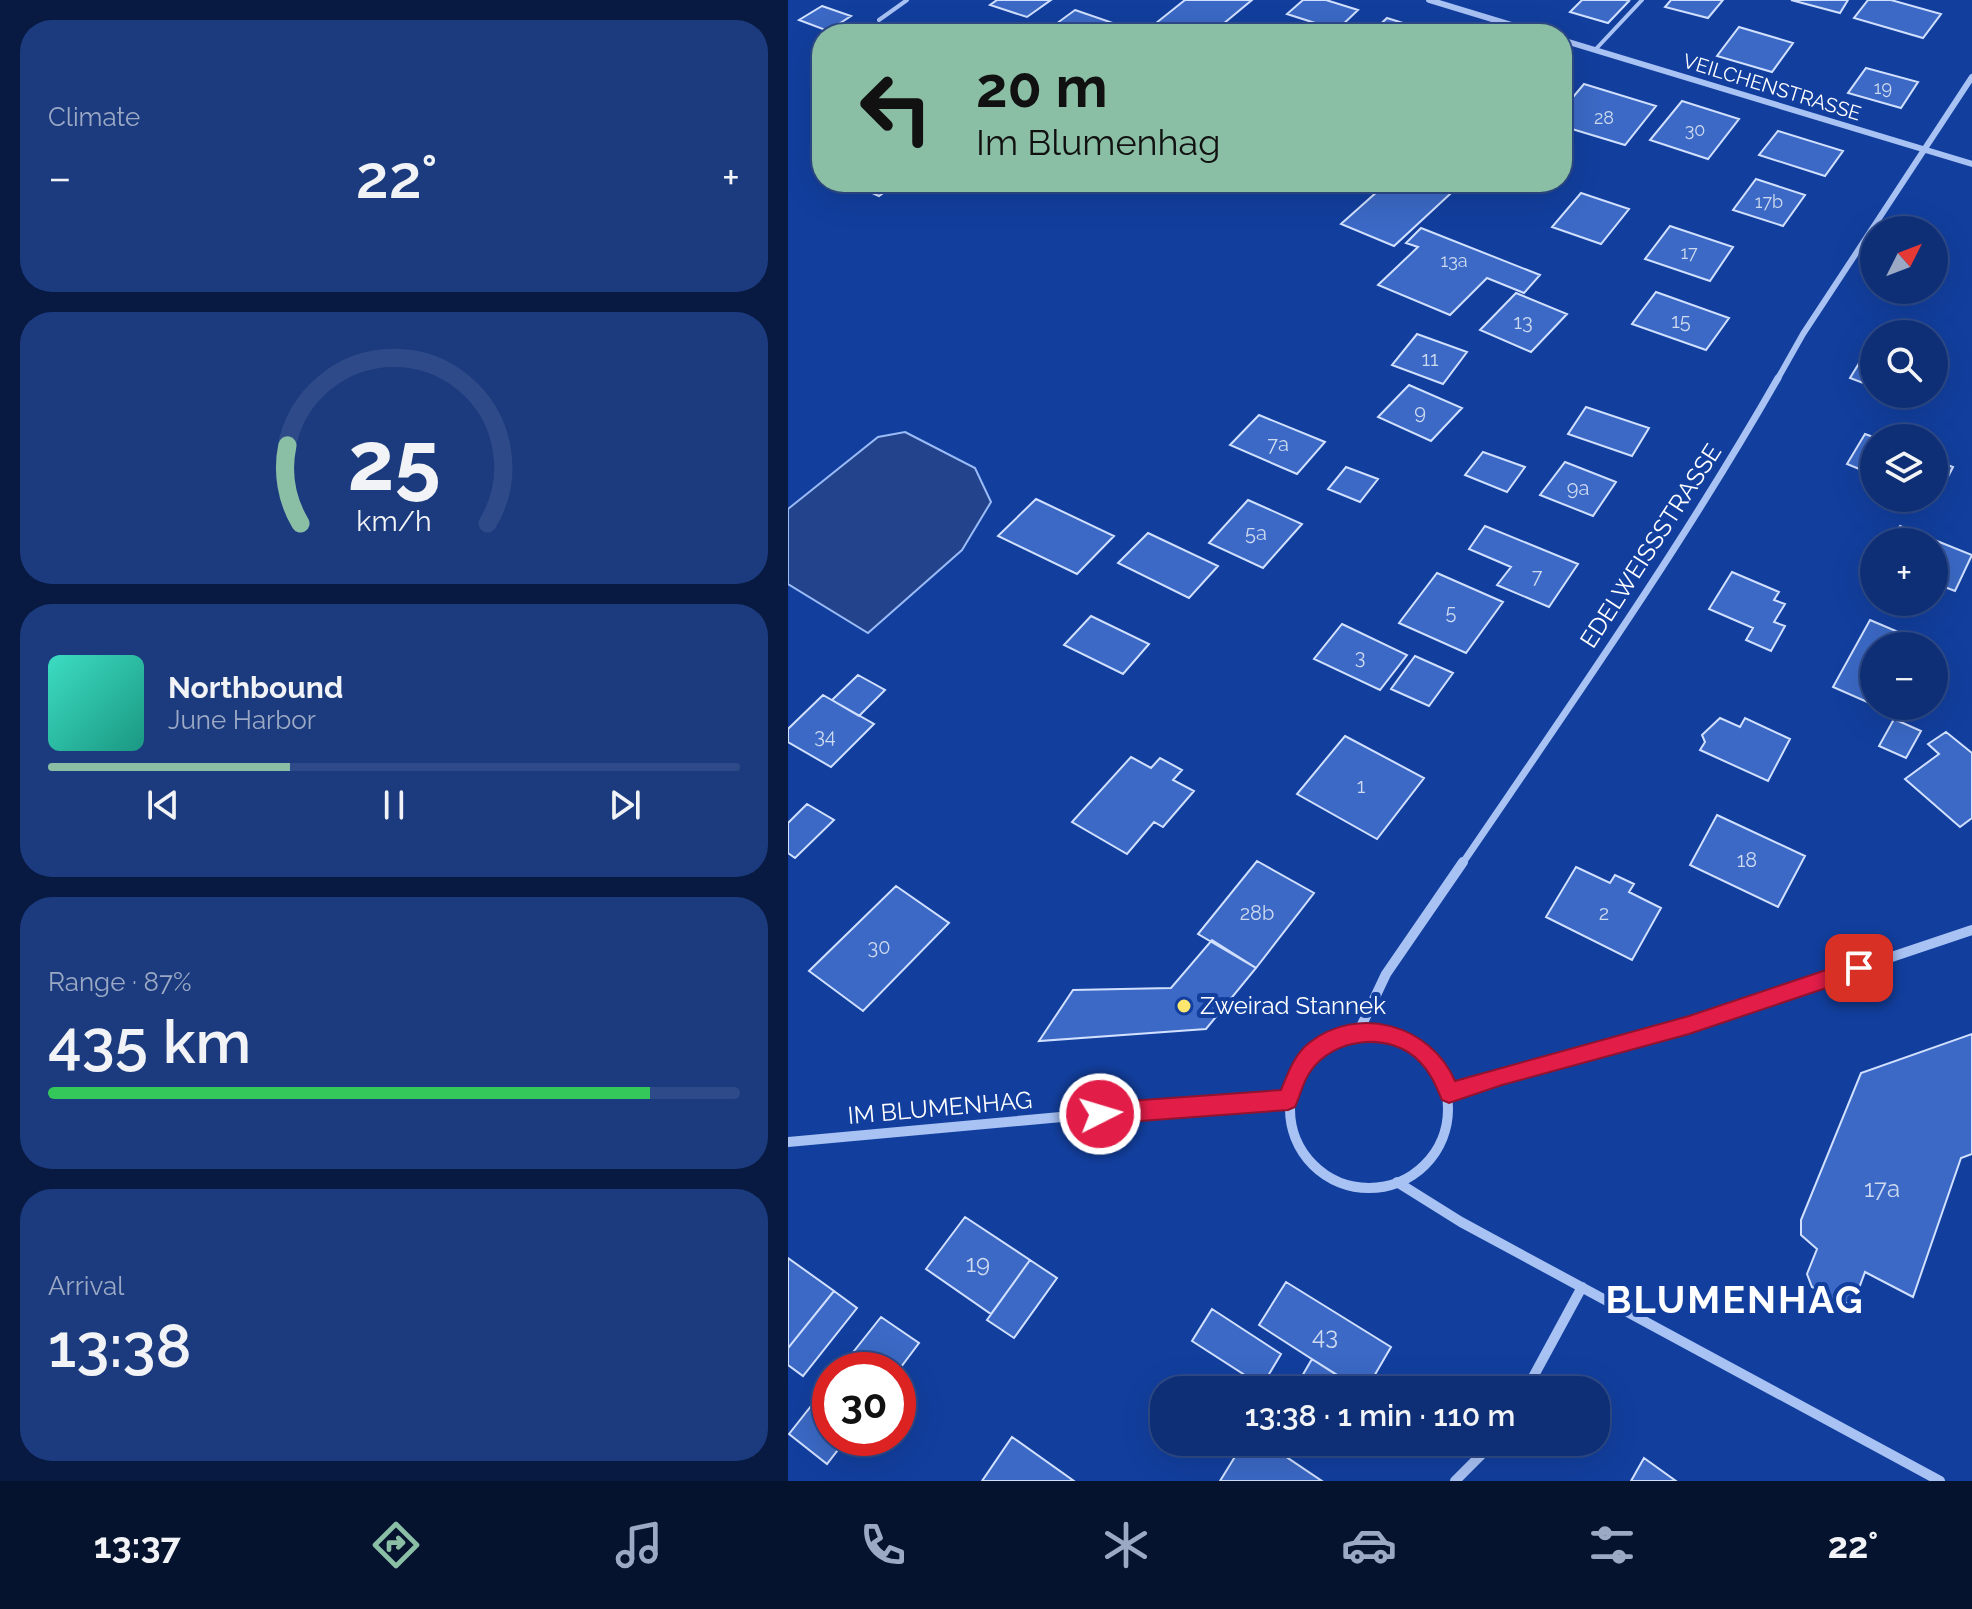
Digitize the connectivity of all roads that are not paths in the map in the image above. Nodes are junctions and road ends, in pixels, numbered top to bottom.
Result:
1 (907, 0) edge
2 (1429, 0) edge
3 (1642, 0) edge
4 (879, 20) dead end
5 (1508, 24) edge
6 (1572, 43) edge
7 (1595, 50) junction
8 (1972, 77) edge
9 (1924, 149) junction
10 (1972, 164) edge
11 (1972, 930) edge
12 (1358, 1033) junction
13 (1449, 1093) junction
14 (1288, 1100) junction
15 (788, 1142) edge
16 (1397, 1182) junction
17 (1582, 1287) junction
18 (1534, 1376) edge
19 (1480, 1456) edge
20 (1455, 1481) edge
21 (1940, 1481) edge

1 - 4 lane
2 - 5 street
3 - 7 lane
6 - 7 street, VEILCHENSTRASSE
7 - 9 street, VEILCHENSTRASSE
8 - 9 street, EDELWEISSSTRASSE
9 - 10 street, VEILCHENSTRASSE
9 - 12 street, EDELWEISSSTRASSE
11 - 13 street
12 - 13 street
12 - 14 street
13 - 16 street
14 - 15 street, IM BLUMENHAG
14 - 16 street
16 - 17 street
17 - 18 street
17 - 21 street
19 - 20 street

